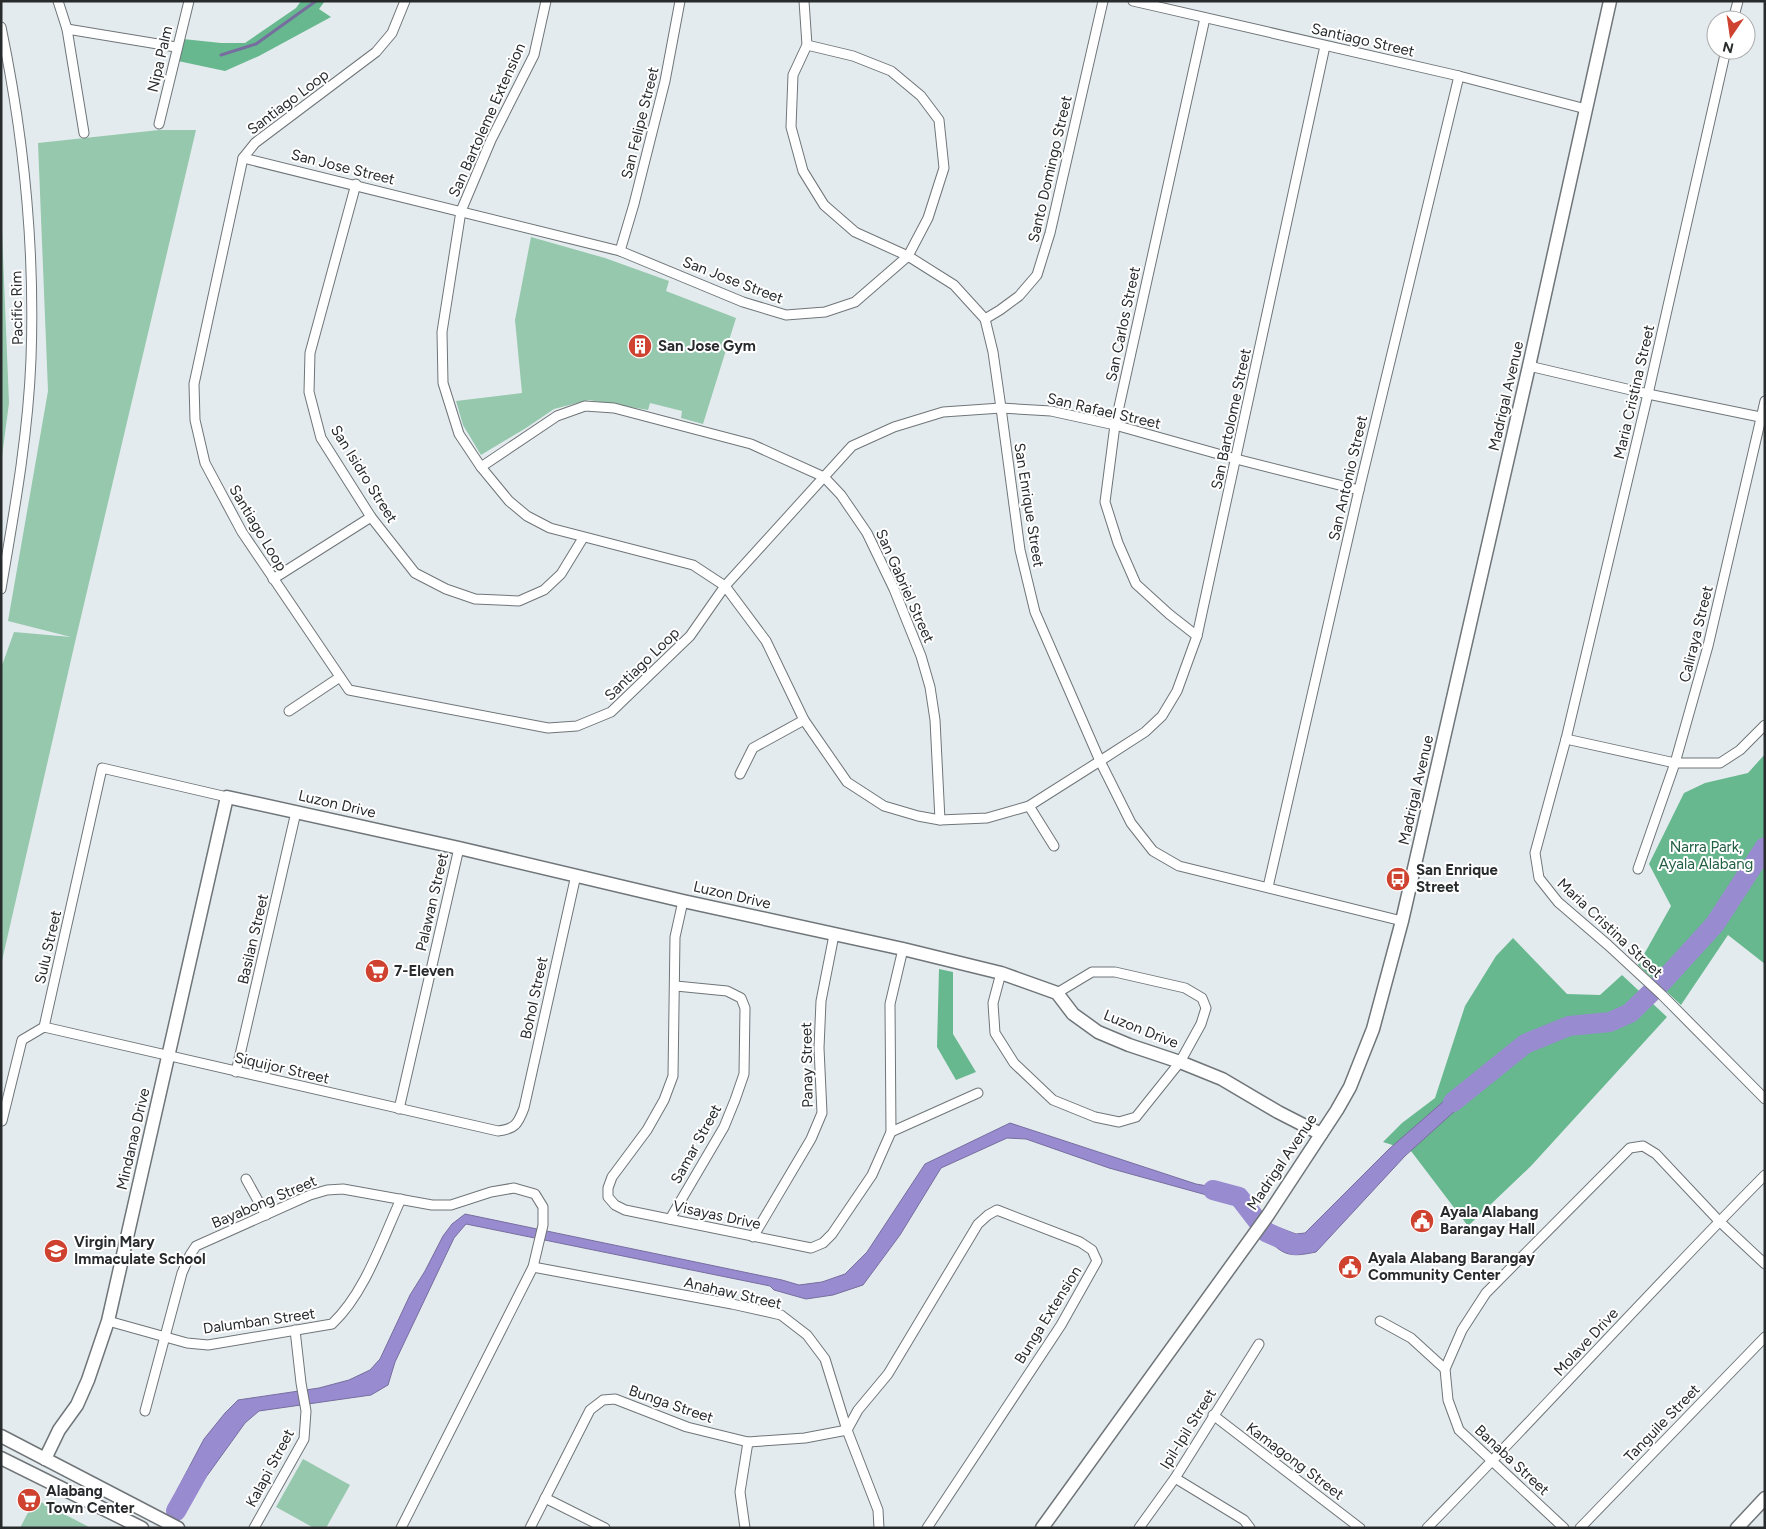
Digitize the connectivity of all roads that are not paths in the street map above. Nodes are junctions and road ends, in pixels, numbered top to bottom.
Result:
1 (58, 1) edge
2 (189, 1) edge
3 (405, 1) edge
4 (546, 1) edge
5 (680, 1) edge
6 (804, 1) edge
7 (1103, 1) edge
8 (1133, 1) edge
9 (1610, 1) edge
10 (1205, 18) junction
11 (1, 27) edge
12 (67, 29) junction
13 (807, 45) junction
14 (1325, 46) junction
15 (176, 47) junction
16 (1724, 60) edge
17 (1459, 76) junction
18 (1586, 109) junction
19 (159, 124) dead end
20 (84, 133) dead end
21 (243, 158) junction
22 (356, 184) junction
23 (461, 211) junction
24 (620, 250) junction
25 (908, 256) junction
26 (985, 319) junction
27 (1529, 366) junction
28 (1648, 394) junction
29 (1765, 401) edge
30 (1002, 408) junction
31 (1763, 417) edge
32 (1115, 425) junction
33 (1236, 459) junction
34 (481, 467) junction
35 (824, 477) junction
36 (1359, 490) junction
37 (371, 517) junction
38 (584, 538) junction
39 (3, 566) edge
40 (272, 579) junction
41 (725, 586) junction
42 (1, 589) edge
43 (1197, 636) junction
44 (340, 677) junction
45 (289, 711) dead end
46 (804, 720) junction
47 (1765, 725) edge
48 (1566, 739) junction
49 (1100, 761) junction
50 (1675, 762) junction
51 (102, 768) joint
52 (740, 774) dead end
53 (227, 797) junction
54 (1029, 806) junction
55 (296, 812) junction
56 (940, 820) junction
57 (1054, 846) dead end
58 (459, 848) junction
59 (1638, 869) dead end
60 (576, 875) junction
61 (1268, 887) junction
62 (683, 901) junction
63 (1402, 921) junction
64 (834, 935) junction
65 (903, 949) junction
66 (1001, 974) junction
67 (676, 986) junction
68 (1058, 993) junction
69 (44, 1027) junction
70 (168, 1056) junction
71 (1180, 1062) junction
72 (236, 1072) junction
73 (978, 1093) dead end
74 (1765, 1099) edge
75 (399, 1109) junction
76 (2, 1121) edge
77 (515, 1126) joint
78 (891, 1132) junction
79 (1321, 1134) junction
80 (1765, 1175) edge
81 (246, 1179) dead end
82 (401, 1199) junction
83 (266, 1215) junction
84 (670, 1219) junction
85 (1719, 1221) junction
86 (753, 1237) junction
87 (1765, 1264) edge
88 (533, 1267) junction
89 (108, 1320) junction
90 (1380, 1320) dead end
91 (295, 1330) junction
92 (166, 1336) junction
93 (1765, 1336) edge
94 (1259, 1344) dead end
95 (1445, 1369) junction
96 (145, 1411) dead end
97 (1213, 1415) junction
98 (848, 1430) junction
99 (1, 1436) edge
100 (748, 1442) junction
101 (1, 1458) edge
102 (45, 1459) junction
103 (1493, 1460) junction
104 (36, 1475) junction
105 (1175, 1478) junction
106 (545, 1498) junction
107 (1765, 1498) edge
108 (142, 1528) edge
109 (178, 1528) edge
110 (254, 1528) edge
111 (401, 1528) edge
112 (530, 1528) edge
113 (605, 1528) edge
114 (745, 1528) edge
115 (879, 1528) edge
116 (927, 1528) edge
117 (1042, 1528) edge
118 (1139, 1528) edge
119 (1250, 1528) edge
120 (1360, 1528) edge
121 (1426, 1528) edge
122 (1564, 1528) edge
123 (1580, 1528) edge
124 (1737, 1528) edge

1 - 12 street
2 - 15 street, Nipa Palm
3 - 21 street, Santiago Loop
4 - 23 street, San Bartoleme Extension
5 - 24 street, San Felipe Street
6 - 13 street, San Enrique Street
7 - 26 street, Santo Domingo Street
8 - 10 street, Santiago Street
9 - 18 street, Madrigal Avenue
10 - 14 street, Santiago Street
10 - 32 street, San Carlos Street
11 - 39 street, Pacific Rim
12 - 15 street
12 - 20 street
13 - 25 street, San Enrique Street
13 - 25 street, San Jose Street
14 - 17 street, Santiago Street
14 - 33 street, San Bartolome Street
15 - 19 street, Nipa Palm
16 - 28 street, Maria Cristina Street
17 - 18 street, Santiago Street
17 - 36 street, San Antonio Street
18 - 27 street, Madrigal Avenue
21 - 22 street, San Jose Street
21 - 40 street, Santiago Loop
22 - 23 street, San Jose Street
22 - 37 street, San Isidro Street
23 - 24 street, San Jose Street
23 - 34 street, San Bartoleme Extension
24 - 25 street, San Jose Street
25 - 26 street, San Enrique Street
26 - 30 street, San Enrique Street
27 - 28 street
27 - 63 street, Madrigal Avenue
28 - 31 street
28 - 48 street, Maria Cristina Street
29 - 31 street, Caliraya Street
30 - 32 street, San Rafael Street
30 - 35 street, San Rafael Street
30 - 49 street, San Enrique Street
31 - 50 street, Caliraya Street
32 - 33 street, San Rafael Street
32 - 43 street, San Carlos Street
33 - 36 street, San Rafael Street
33 - 43 street, San Bartolome Street
34 - 35 street, San Gabriel Street
34 - 38 street, San Bartoleme Extension
35 - 41 street, San Rafael Street
35 - 56 street, San Gabriel Street
36 - 61 street, San Antonio Street
37 - 38 street, San Isidro Street
37 - 40 street
38 - 41 street, San Bartoleme Extension
39 - 42 street, Pacific Rim
40 - 44 street, Santiago Loop
41 - 44 street, Santiago Loop
41 - 46 street, San Bartoleme Extension
43 - 49 street, San Bartolome Street
44 - 45 street
46 - 52 street
46 - 56 street, San Bartoleme Extension
47 - 50 street
48 - 50 street
48 - 74 street, Maria Cristina Street
49 - 54 street, San Bartoleme Extension
49 - 61 street, San Enrique Street
50 - 59 street, Caliraya Street
51 - 53 street, Luzon Drive
51 - 69 street, Sulu Street
53 - 55 street, Luzon Drive
53 - 70 street, Mindanao Drive
54 - 56 street, San Bartoleme Extension
54 - 57 street
55 - 58 street, Luzon Drive
55 - 72 street, Basilan Street
58 - 60 street, Luzon Drive
58 - 75 street, Palawan Street
60 - 62 street, Luzon Drive
60 - 77 street, Bohol Street
61 - 63 street, San Enrique Street
62 - 64 street, Luzon Drive
62 - 67 street, Visayas Drive
63 - 79 street, Madrigal Avenue
64 - 65 street, Luzon Drive
64 - 86 street, Panay Street
65 - 66 street, Luzon Drive
65 - 78 street, Visayas Drive
66 - 68 street, Luzon Drive
66 - 71 street
67 - 84 street, Visayas Drive
67 - 84 street, Samar Street
68 - 71 street, Luzon Drive
68 - 71 street
69 - 70 street, Siquijor Street
69 - 76 street
70 - 72 street, Siquijor Street
70 - 89 street, Mindanao Drive
71 - 79 street, Luzon Drive
72 - 75 street, Siquijor Street
73 - 78 street
75 - 77 street, Siquijor Street
78 - 86 street, Visayas Drive
79 - 117 street, Madrigal Avenue
80 - 85 street, Molave Drive
81 - 83 street
82 - 83 street, Bayabong Street
82 - 88 street, Bayabong Street
82 - 91 street, Dalumban Street
83 - 92 street, Bayabong Street
84 - 86 street, Visayas Drive
85 - 87 street
85 - 95 street, Banaba Street
85 - 103 street, Molave Drive
88 - 98 street, Anahaw Street
88 - 111 street, Bayabong Street
89 - 92 street, Dalumban Street
89 - 102 street, Mindanao Drive
90 - 95 street
91 - 92 street, Dalumban Street
91 - 110 street, Kalapi Street
92 - 96 street, Bayabong Street
93 - 123 street, Tanguile Street
94 - 97 street, Ipil-Ipil Street
95 - 103 street, Banaba Street
97 - 105 street, Ipil-Ipil Street
97 - 120 street, Kamagong Street
98 - 100 street, Bunga Street
98 - 115 street, Anahaw Street
98 - 116 street, Bunga Extension
99 - 102 street
100 - 106 street, Bunga Street
100 - 114 street
101 - 104 street
102 - 104 street, Mindanao Drive
102 - 109 street
103 - 121 street, Molave Drive
103 - 122 street, Banaba Street
104 - 108 street
105 - 118 street, Ipil-Ipil Street
105 - 119 street
106 - 112 street, Bunga Street
106 - 113 street
107 - 124 street

